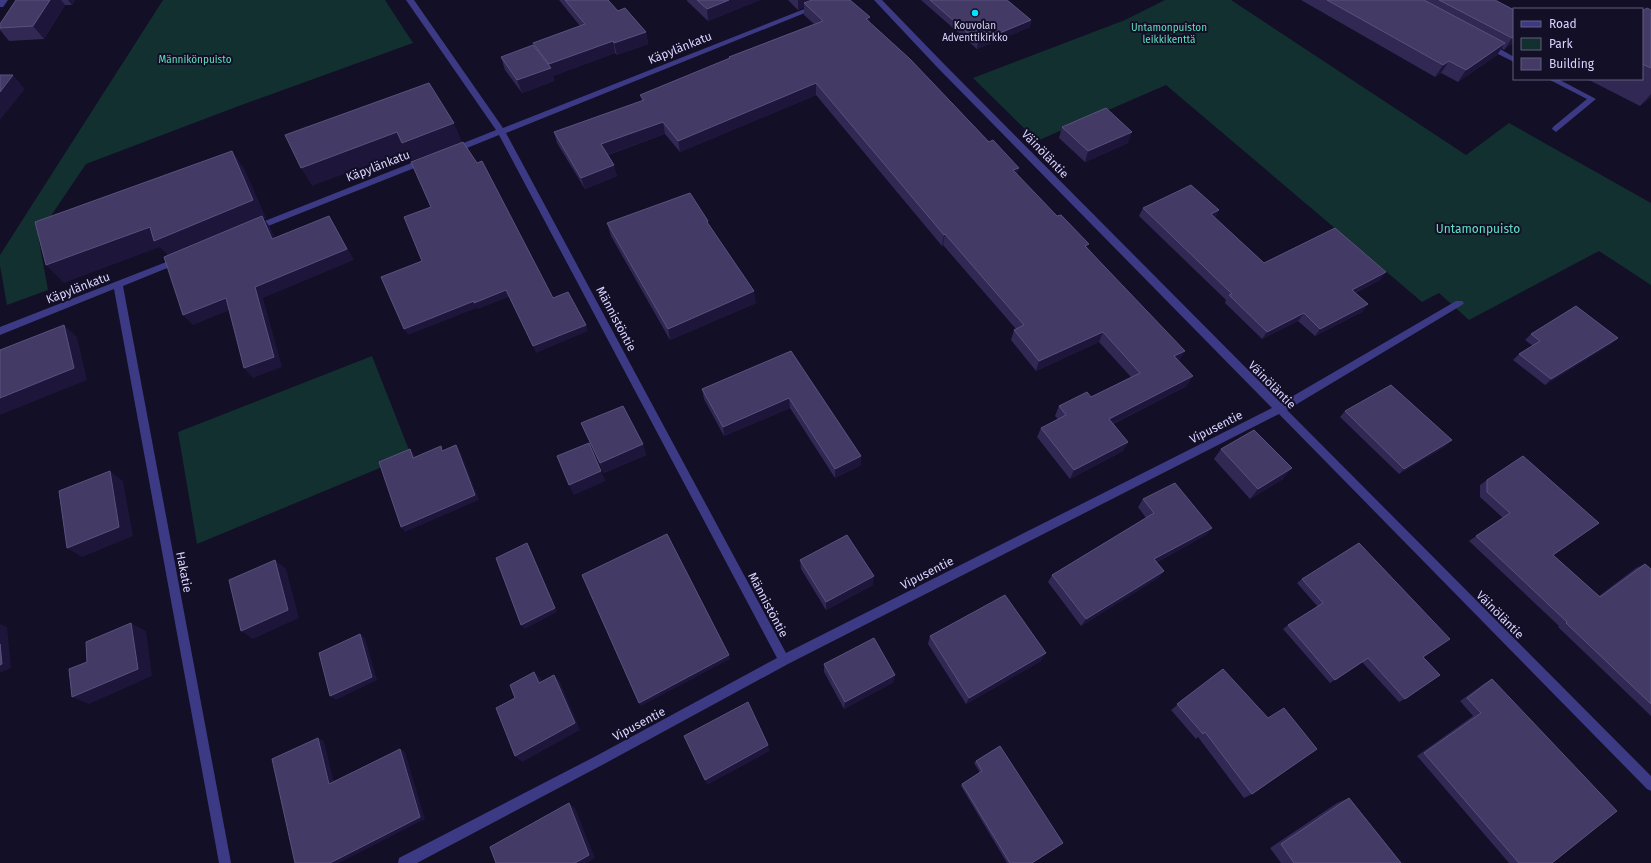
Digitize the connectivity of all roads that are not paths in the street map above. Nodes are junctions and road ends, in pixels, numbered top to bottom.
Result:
1 (4, 0) edge
2 (410, 0) edge
3 (833, 0) edge
4 (878, 0) edge
5 (0, 5) edge
6 (1480, 42) edge
7 (1513, 59) edge
8 (1554, 80) edge
9 (1556, 129) dead end
10 (501, 131) junction
11 (448, 152) edge
12 (434, 157) edge
13 (246, 232) edge
14 (189, 256) edge
15 (118, 285) junction
16 (1459, 303) dead end
17 (0, 331) edge
18 (1278, 410) junction
19 (784, 660) junction
20 (1651, 785) edge
21 (225, 863) edge
22 (404, 863) edge

1 - 5 street
2 - 10 street, Männistöntie
3 - 10 street, Käpylänkatu
4 - 18 street, Väinöläntie
6 - 7 street
8 - 9 street
10 - 11 street, Käpylänkatu
10 - 19 street, Männistöntie
12 - 13 street, Käpylänkatu
14 - 15 street, Käpylänkatu
15 - 17 street, Käpylänkatu
15 - 21 street, Hakatie
16 - 18 street, Vipusentie
18 - 19 street, Vipusentie
18 - 20 street, Väinöläntie
19 - 22 street, Vipusentie

